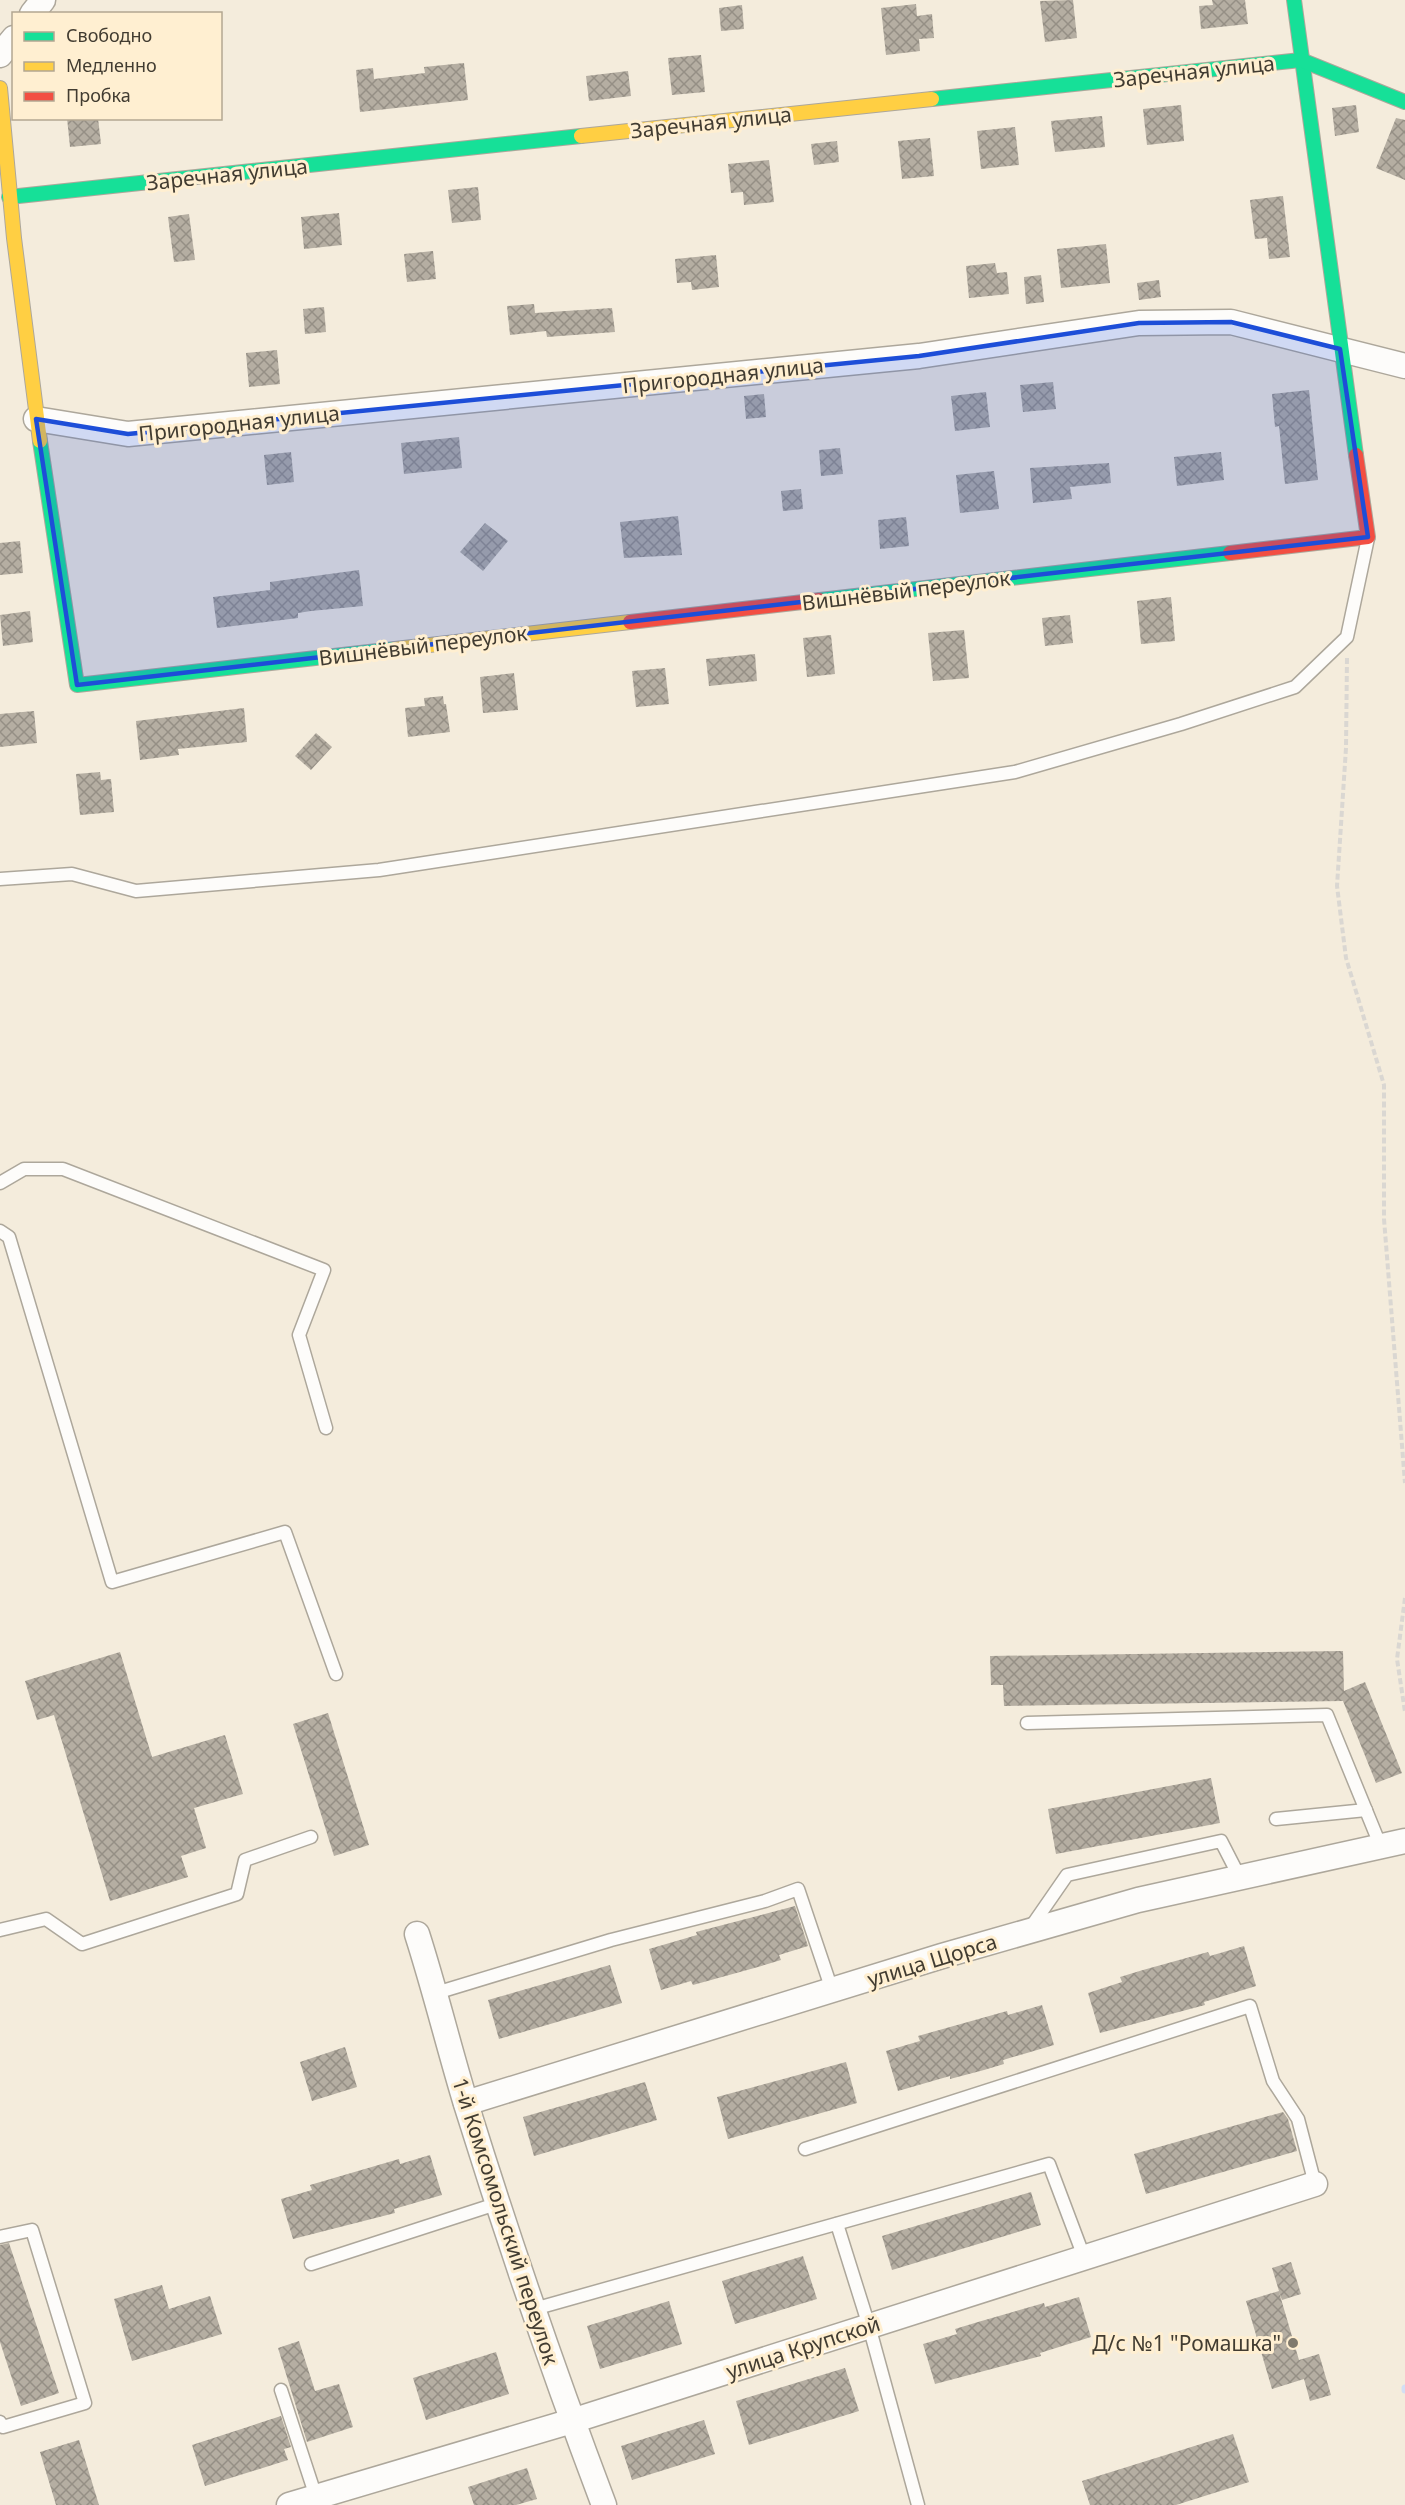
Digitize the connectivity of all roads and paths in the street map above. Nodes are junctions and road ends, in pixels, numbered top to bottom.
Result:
1 (43, 0) edge
2 (1294, 0) edge
3 (34, 12) edge
4 (12, 40) edge
5 (0, 55) edge
6 (1301, 60) junction
7 (0, 87) edge
8 (1405, 102) edge
9 (4, 197) edge
10 (1340, 348) junction
11 (1405, 366) edge
12 (36, 418) junction
13 (1368, 537) junction
14 (1347, 637) junction
15 (0, 879) edge
16 (0, 1183) edge
17 (0, 1231) edge
18 (326, 1428) dead end
19 (1405, 1483) edge
20 (1405, 1598) edge
21 (336, 1674) dead end
22 (1405, 1712) edge
23 (1028, 1723) dead end
24 (1366, 1810) junction
25 (1276, 1820) dead end
26 (312, 1837) dead end
27 (1405, 1841) edge
28 (1381, 1847) junction
29 (1240, 1878) junction
30 (0, 1930) edge
31 (1029, 1931) junction
32 (417, 1934) dead end
33 (832, 1990) junction
34 (436, 1993) junction
35 (466, 2103) junction
36 (805, 2150) dead end
37 (1316, 2184) joint
38 (499, 2203) junction
39 (837, 2224) junction
40 (0, 2237) edge
41 (1084, 2257) junction
42 (311, 2264) dead end
43 (534, 2309) junction
44 (869, 2326) junction
45 (281, 2390) dead end
46 (572, 2421) junction
47 (0, 2422) edge
48 (318, 2501) edge
49 (289, 2505) edge
50 (604, 2505) edge
51 (918, 2505) edge

1 - 3 street
2 - 6 street
4 - 5 street
6 - 8 street, Заречная улица
6 - 9 street, Заречная улица
6 - 10 street
7 - 9 street, Вишнёвый переулок
9 - 12 street, Вишнёвый переулок
10 - 11 street, Пригородная улица
10 - 12 street, Пригородная улица
10 - 13 street
12 - 13 street, Вишнёвый переулок
13 - 14 lane
14 - 15 lane
14 - 19 path
16 - 18 lane
17 - 21 lane
20 - 22 path
23 - 24 lane
24 - 25 lane
24 - 28 lane
26 - 30 lane
27 - 28 street, улица Щорса
28 - 29 street, улица Щорса
29 - 31 street, улица Щорса
29 - 31 lane
31 - 33 street, улица Щорса
32 - 34 street, 1-й Комсомольский переулок
33 - 34 lane
33 - 35 street, улица Щорса
34 - 35 street, 1-й Комсомольский переулок
35 - 38 street, 1-й Комсомольский переулок
36 - 37 lane
37 - 41 street, улица Крупской
38 - 42 lane
38 - 43 street, 1-й Комсомольский переулок
39 - 41 lane
39 - 43 lane
39 - 44 lane
40 - 47 lane
41 - 44 street, улица Крупской
43 - 46 street, 1-й Комсомольский переулок
44 - 46 street, улица Крупской
44 - 51 lane
45 - 48 lane
46 - 48 street, улица Крупской
46 - 50 street, 1-й Комсомольский переулок
48 - 49 street, улица Крупской

